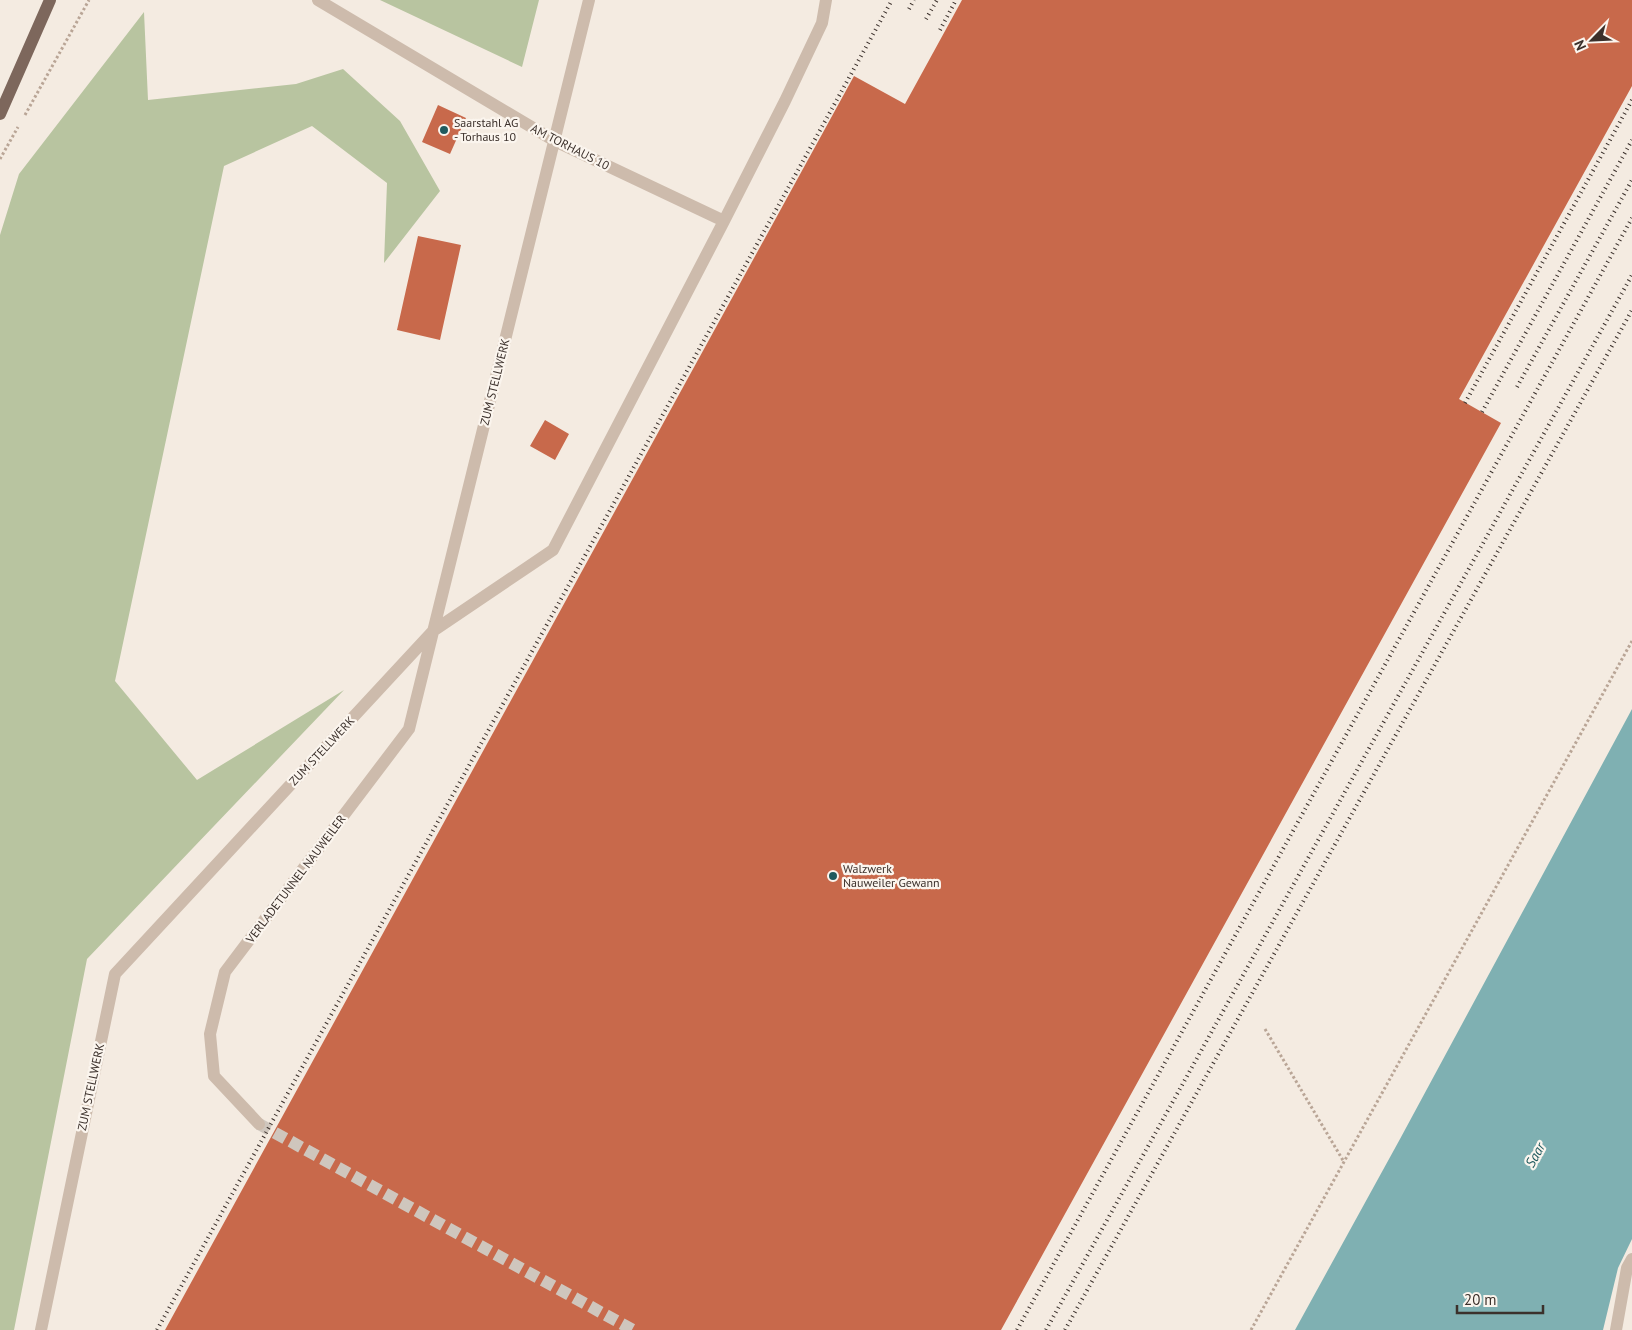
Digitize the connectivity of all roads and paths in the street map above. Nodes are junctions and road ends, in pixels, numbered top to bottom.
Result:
1 (50, 0) edge
2 (89, 0) edge
3 (318, 0) edge
4 (589, 0) edge
5 (826, 0) edge
6 (0, 114) edge
7 (24, 117) dead end
8 (19, 126) dead end
9 (555, 142) junction
10 (0, 159) edge
11 (724, 221) junction
12 (433, 631) junction
13 (1632, 641) edge
14 (1265, 1029) dead end
15 (259, 1124) tunnel mouth
16 (1344, 1162) junction
17 (1632, 1259) edge
18 (40, 1330) edge
19 (1251, 1330) edge
20 (1616, 1330) edge

1 - 6 main road
2 - 7 path
3 - 9 lane, AM TORHAUS 10
4 - 9 lane, ZUM STELLWERK
5 - 11 lane
8 - 10 path
9 - 11 lane, AM TORHAUS 10
9 - 12 lane, ZUM STELLWERK
11 - 12 lane
12 - 15 lane, VERLADETUNNEL NAUWEILER
12 - 18 lane, ZUM STELLWERK
13 - 16 path
14 - 16 path
16 - 19 path
17 - 20 lane

